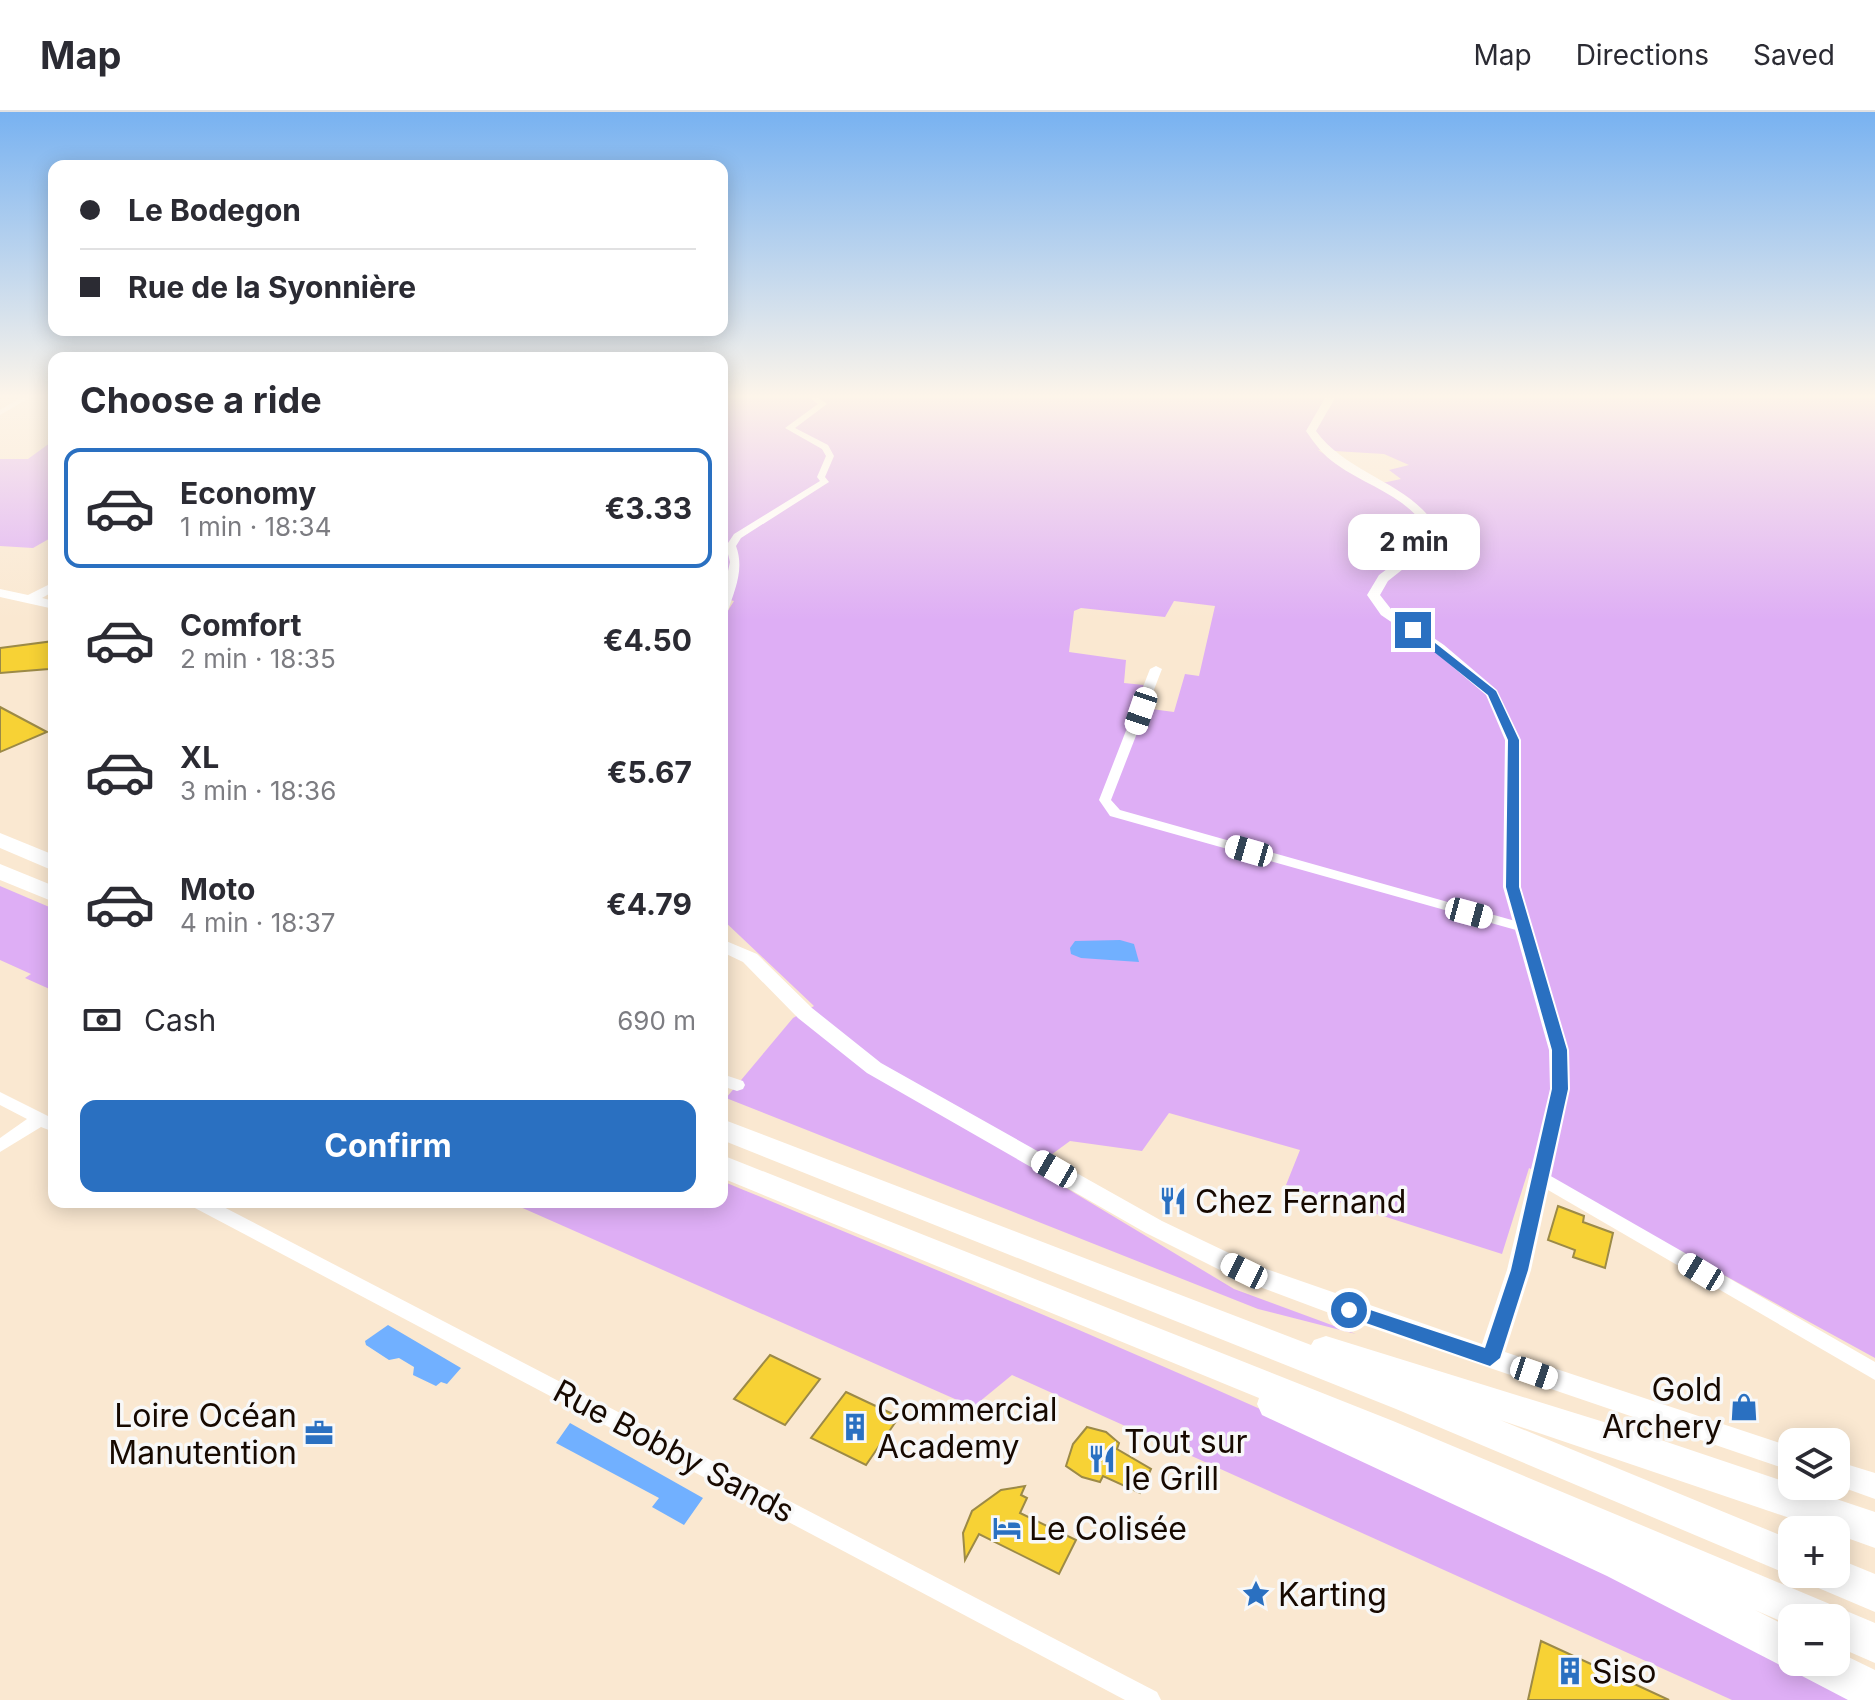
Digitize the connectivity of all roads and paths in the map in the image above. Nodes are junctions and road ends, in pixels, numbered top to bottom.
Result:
1 (823, 472) edge
2 (1360, 472) edge
3 (48, 589) edge
4 (0, 593) edge
5 (728, 593) edge
6 (29, 600) junction
7 (48, 604) edge
8 (1156, 669) dead end
9 (0, 840) edge
10 (48, 861) edge
11 (0, 871) edge
12 (48, 892) edge
13 (1521, 927) junction
14 (728, 947) edge
15 (0, 1098) edge
16 (47, 1123) edge
17 (728, 1131) edge
18 (0, 1146) edge
19 (728, 1168) edge
20 (1542, 1178) junction
21 (210, 1208) edge
22 (1067, 1263) junction
23 (1490, 1358) junction
24 (1225, 1368) junction
25 (1875, 1372) edge
26 (1778, 1454) edge
27 (1850, 1478) edge
28 (1875, 1486) edge
29 (1875, 1530) edge
30 (1778, 1552) edge
31 (1850, 1582) edge
32 (1875, 1593) edge
33 (1785, 1604) edge
34 (1850, 1632) edge
35 (1778, 1643) edge
36 (1875, 1643) edge
37 (1844, 1676) edge
38 (1875, 1692) edge
39 (1149, 1700) edge

1 - 5 street
2 - 13 street
3 - 6 street
4 - 6 street
6 - 7 street
8 - 13 street
9 - 10 highway
11 - 12 highway
13 - 20 street
14 - 23 street
15 - 16 street
16 - 18 street
17 - 22 highway
19 - 24 highway
20 - 23 street
20 - 25 street
21 - 39 street, Rue Bobby Sands
22 - 29 highway
22 - 30 highway
23 - 26 street
24 - 33 highway
24 - 35 highway
27 - 28 street
31 - 32 highway
34 - 36 highway
37 - 38 highway

